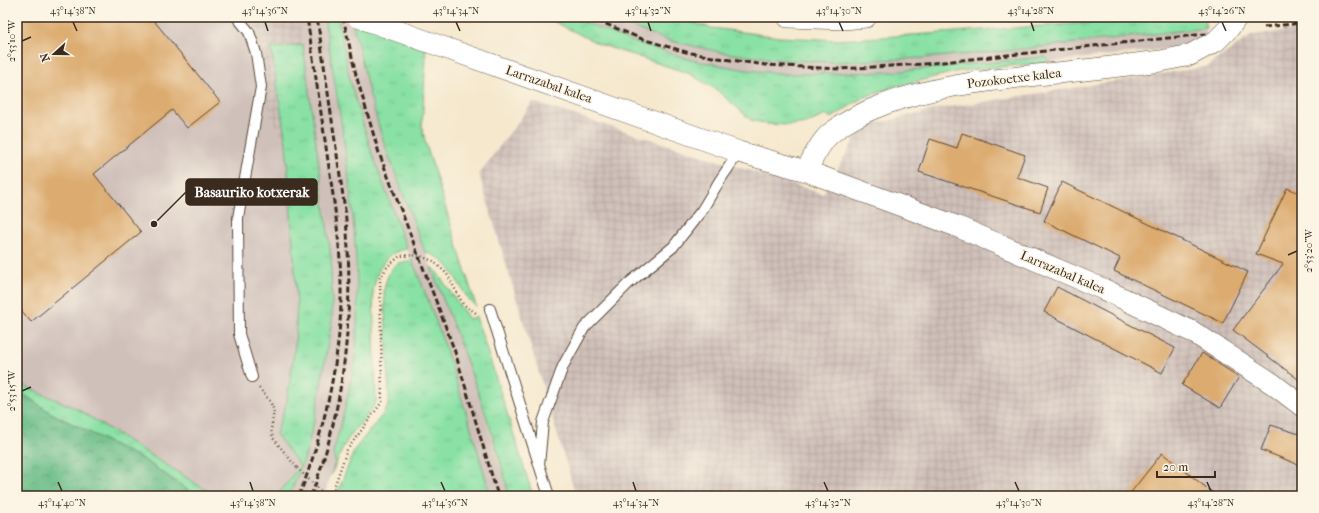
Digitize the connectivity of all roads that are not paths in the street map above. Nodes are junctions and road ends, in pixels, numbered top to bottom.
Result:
1 (237, 17) edge
2 (358, 17) edge
3 (788, 17) edge
4 (866, 17) edge
5 (1237, 17) edge
6 (739, 152) junction
7 (806, 171) junction
8 (490, 309) road end
9 (252, 378) road end
10 (1302, 406) edge
11 (539, 465) junction
12 (549, 496) edge

1 - 9 lane
2 - 6 street, Larrazabal kalea, bridge
3 - 4 street
5 - 7 street, Pozokoetxe kalea
6 - 7 street, Larrazabal kalea
6 - 11 lane
7 - 10 street, Larrazabal kalea
8 - 11 lane
11 - 12 lane

